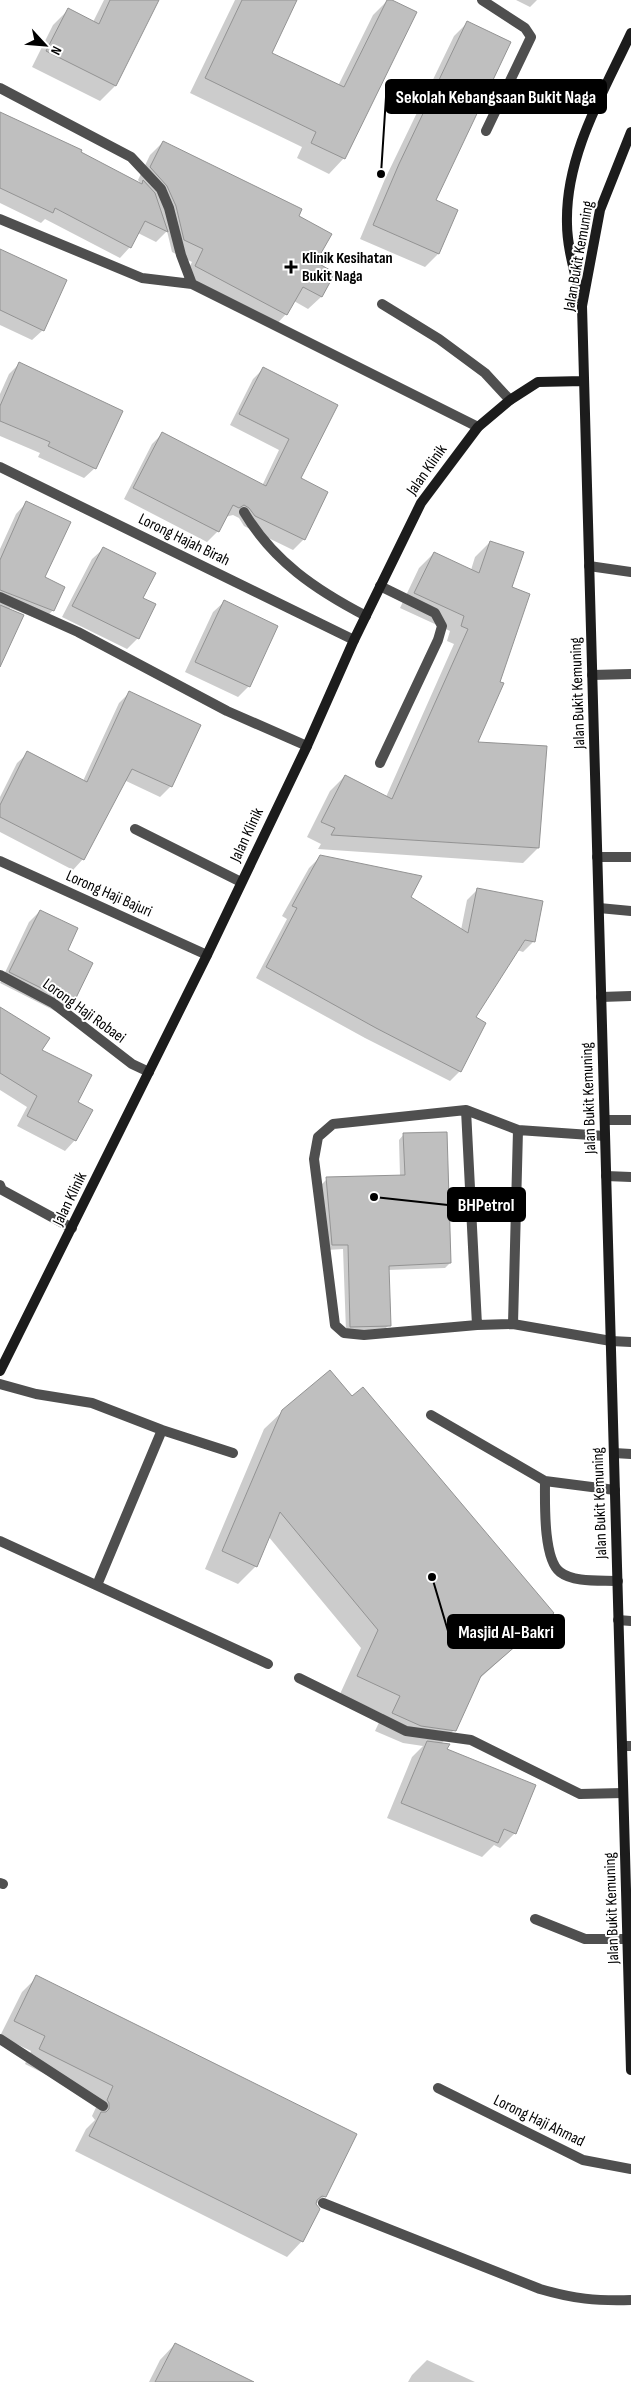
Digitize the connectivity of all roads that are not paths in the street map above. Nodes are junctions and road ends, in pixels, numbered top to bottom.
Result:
1 (482, 0) edge
2 (631, 33) edge
3 (0, 88) edge
4 (486, 131) dead end
5 (630, 135) edge
6 (0, 219) edge
7 (192, 284) junction
8 (382, 304) dead end
9 (582, 306) junction
10 (584, 381) junction
11 (510, 400) junction
12 (478, 426) junction
13 (0, 467) edge
14 (244, 512) dead end
15 (589, 566) junction
16 (631, 572) edge
17 (380, 586) junction
18 (0, 597) edge
19 (366, 616) junction
20 (354, 640) junction
21 (631, 674) edge
22 (592, 675) junction
23 (306, 746) junction
24 (380, 762) dead end
25 (135, 829) dead end
26 (597, 857) junction
27 (631, 857) edge
28 (0, 861) edge
29 (242, 882) junction
30 (599, 908) junction
31 (631, 911) edge
32 (206, 955) junction
33 (0, 976) edge
34 (631, 996) edge
35 (601, 997) junction
36 (149, 1072) junction
37 (466, 1110) junction
38 (605, 1120) junction
39 (631, 1120) edge
40 (518, 1130) junction
41 (605, 1136) junction
42 (606, 1176) junction
43 (631, 1178) edge
44 (1, 1189) edge
45 (72, 1228) junction
46 (513, 1324) junction
47 (477, 1325) junction
48 (611, 1341) junction
49 (631, 1342) edge
50 (0, 1371) edge
51 (0, 1384) edge
52 (431, 1415) dead end
53 (162, 1430) junction
54 (232, 1453) dead end
55 (614, 1453) junction
56 (631, 1454) edge
57 (545, 1481) junction
58 (615, 1490) junction
59 (0, 1541) edge
60 (618, 1581) junction
61 (97, 1585) junction
62 (618, 1620) junction
63 (631, 1621) edge
64 (268, 1664) dead end
65 (299, 1678) dead end
66 (627, 1746) edge
67 (623, 1793) junction
68 (628, 1860) edge
69 (535, 1919) dead end
70 (627, 1939) junction
71 (630, 2002) edge
72 (0, 2039) edge
73 (631, 2070) edge
74 (438, 2088) dead end
75 (104, 2106) dead end
76 (631, 2169) edge
77 (322, 2203) dead end
78 (631, 2300) edge

1 - 4 street
2 - 9 main road
3 - 7 street
5 - 9 main road, Jalan Bukit Kemuning
6 - 7 street
7 - 12 street
8 - 11 street
9 - 10 main road, Jalan Bukit Kemuning
10 - 11 main road, Jalan Klinik
10 - 15 main road, Jalan Bukit Kemuning
11 - 12 main road, Jalan Klinik
12 - 17 main road, Jalan Klinik
13 - 20 street, Lorong Hajah Birah
14 - 19 street
15 - 16 street
15 - 22 main road, Jalan Bukit Kemuning
17 - 19 main road, Jalan Klinik
17 - 24 street
18 - 23 street
19 - 20 main road, Jalan Klinik
20 - 23 main road, Jalan Klinik
21 - 22 street
22 - 26 main road, Jalan Bukit Kemuning
23 - 29 main road, Jalan Klinik
25 - 29 street
26 - 27 street
26 - 30 main road, Jalan Bukit Kemuning
28 - 32 street, Lorong Haji Bajuri
29 - 32 main road, Jalan Klinik
30 - 31 street
30 - 35 main road, Jalan Bukit Kemuning
32 - 36 main road, Jalan Klinik
33 - 36 street, Lorong Haji Robaei
34 - 35 street
35 - 38 main road, Jalan Bukit Kemuning
36 - 45 main road, Jalan Klinik
37 - 40 street
37 - 47 street
37 - 47 street
38 - 39 street
38 - 41 main road, Jalan Bukit Kemuning
40 - 41 street
40 - 46 street
41 - 42 main road, Jalan Bukit Kemuning
42 - 43 street
42 - 48 main road, Jalan Bukit Kemuning
44 - 45 street
45 - 50 main road, Jalan Klinik
46 - 47 street
46 - 48 street
48 - 49 street
48 - 55 main road, Jalan Bukit Kemuning
51 - 53 street
52 - 57 street
53 - 54 street
53 - 61 street
55 - 56 street
55 - 58 main road, Jalan Bukit Kemuning
57 - 58 street
57 - 60 street
58 - 60 main road, Jalan Bukit Kemuning
59 - 61 street
60 - 62 main road, Jalan Bukit Kemuning
61 - 64 street
62 - 63 street
62 - 66 main road, Jalan Bukit Kemuning
65 - 67 street
66 - 67 main road, Jalan Bukit Kemuning
67 - 68 main road, Jalan Bukit Kemuning
68 - 70 main road, Jalan Bukit Kemuning
69 - 70 street
70 - 71 main road, Jalan Bukit Kemuning
71 - 73 main road, Jalan Bukit Kemuning
72 - 75 street
74 - 76 street, Lorong Haji Ahmad
77 - 78 street

